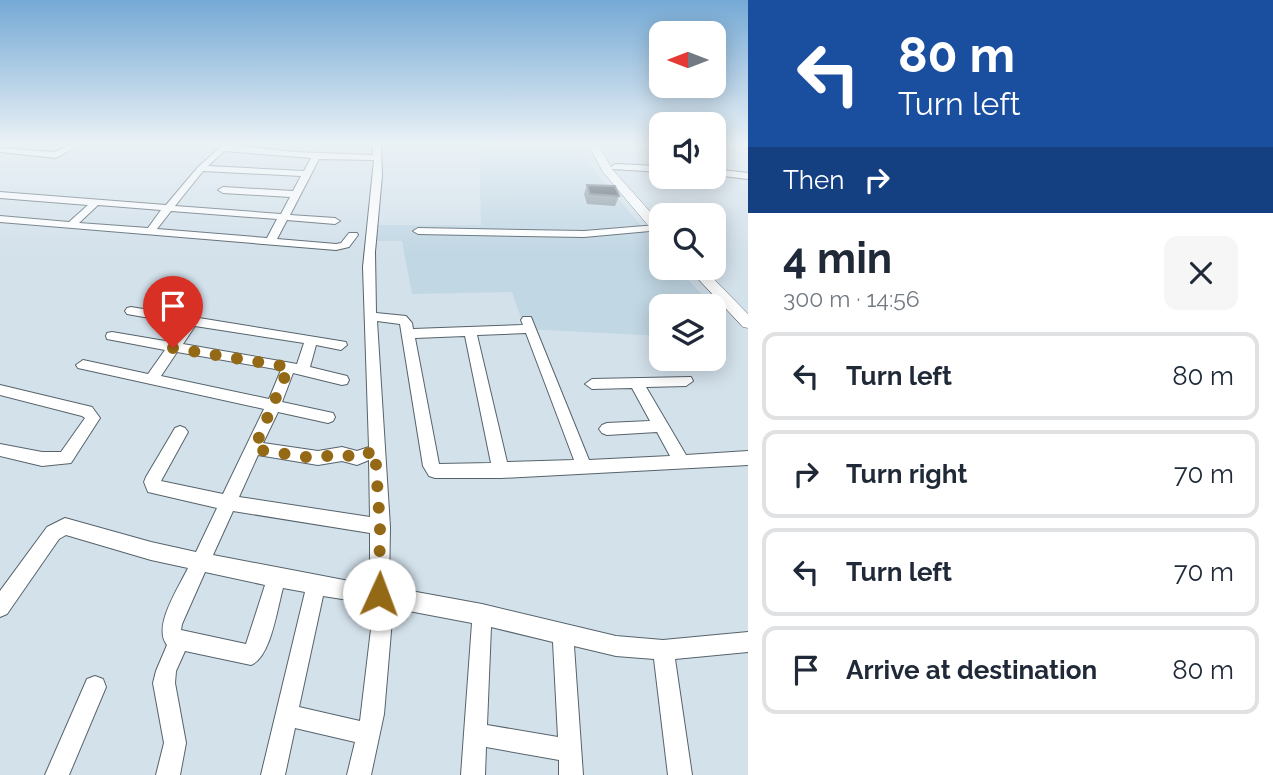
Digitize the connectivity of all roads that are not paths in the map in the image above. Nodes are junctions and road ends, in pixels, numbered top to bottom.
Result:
1 (192, 180) edge
2 (230, 180) edge
3 (302, 180) edge
4 (376, 180) edge
5 (616, 180) edge
6 (625, 180) edge
7 (223, 190) junction
8 (295, 194) junction
9 (0, 195) edge
10 (96, 202) junction
11 (169, 208) junction
12 (208, 211) junction
13 (649, 212) edge
14 (649, 215) edge
15 (282, 217) junction
16 (0, 219) edge
17 (335, 221) dead end
18 (71, 225) junction
19 (649, 228) edge
20 (418, 231) dead end
21 (150, 232) junction
22 (353, 236) dead end
23 (271, 241) junction
24 (707, 280) edge
25 (722, 280) edge
26 (748, 307) edge
27 (131, 311) dead end
28 (371, 317) junction
29 (192, 321) junction
30 (748, 323) edge
31 (470, 331) junction
32 (408, 334) junction
33 (112, 336) dead end
34 (311, 341) junction
35 (341, 345) dead end
36 (173, 348) junction
37 (83, 365) dead end
38 (295, 368) junction
39 (152, 379) junction
40 (342, 380) dead end
41 (686, 381) dead end
42 (636, 382) junction
43 (592, 384) dead end
44 (0, 390) edge
45 (274, 406) junction
46 (328, 417) dead end
47 (661, 426) junction
48 (607, 429) dead end
49 (180, 432) dead end
50 (254, 449) junction
51 (0, 450) edge
52 (375, 450) junction
53 (748, 458) edge
54 (681, 461) junction
55 (584, 467) junction
56 (501, 471) junction
57 (228, 503) junction
58 (380, 527) junction
59 (201, 561) junction
60 (276, 578) junction
61 (316, 584) junction
62 (382, 595) junction
63 (0, 607) edge
64 (482, 614) junction
65 (564, 635) junction
66 (180, 639) junction
67 (748, 642) edge
68 (663, 650) junction
69 (95, 687) dead end
70 (286, 715) junction
71 (370, 734) junction
72 (474, 734) junction
73 (570, 751) junction
74 (57, 775) edge
75 (168, 775) edge
76 (273, 775) edge
77 (359, 775) edge
78 (473, 775) edge
79 (571, 775) edge
80 (680, 775) edge

1 - 11 street
2 - 7 street
3 - 8 street
4 - 28 street
5 - 14 main road
6 - 13 main road
7 - 8 street
7 - 12 street
8 - 15 street
9 - 10 street
10 - 11 street
10 - 18 street
11 - 12 street
11 - 21 street
12 - 15 street
15 - 17 street
15 - 23 street
16 - 18 street
18 - 21 street
19 - 20 street
21 - 23 street
22 - 23 street
24 - 30 main road
25 - 26 main road
27 - 29 street
28 - 32 street
28 - 52 street
29 - 34 street
29 - 36 street
31 - 32 street
31 - 55 street
31 - 56 street
32 - 56 street
33 - 36 street
34 - 35 street
34 - 38 street
36 - 38 street
36 - 39 street
37 - 39 street
38 - 40 street
38 - 45 street
39 - 45 street
41 - 42 street
42 - 43 street
42 - 47 street
44 - 51 street
45 - 46 street
45 - 50 street
47 - 48 street
47 - 54 street
49 - 57 street
50 - 52 street
50 - 57 street
52 - 58 street
53 - 54 street
54 - 55 street
55 - 56 street
57 - 58 street
57 - 59 street
58 - 62 street
59 - 60 street
59 - 63 street
59 - 66 street
60 - 61 street
60 - 66 street
61 - 62 street
61 - 70 street
62 - 64 street
62 - 71 street
64 - 65 street
64 - 72 street
65 - 68 street
65 - 73 street
66 - 75 street
67 - 68 street
68 - 80 street
69 - 74 street
70 - 71 street
70 - 76 street
71 - 77 street
72 - 73 street
72 - 78 street
73 - 79 street

